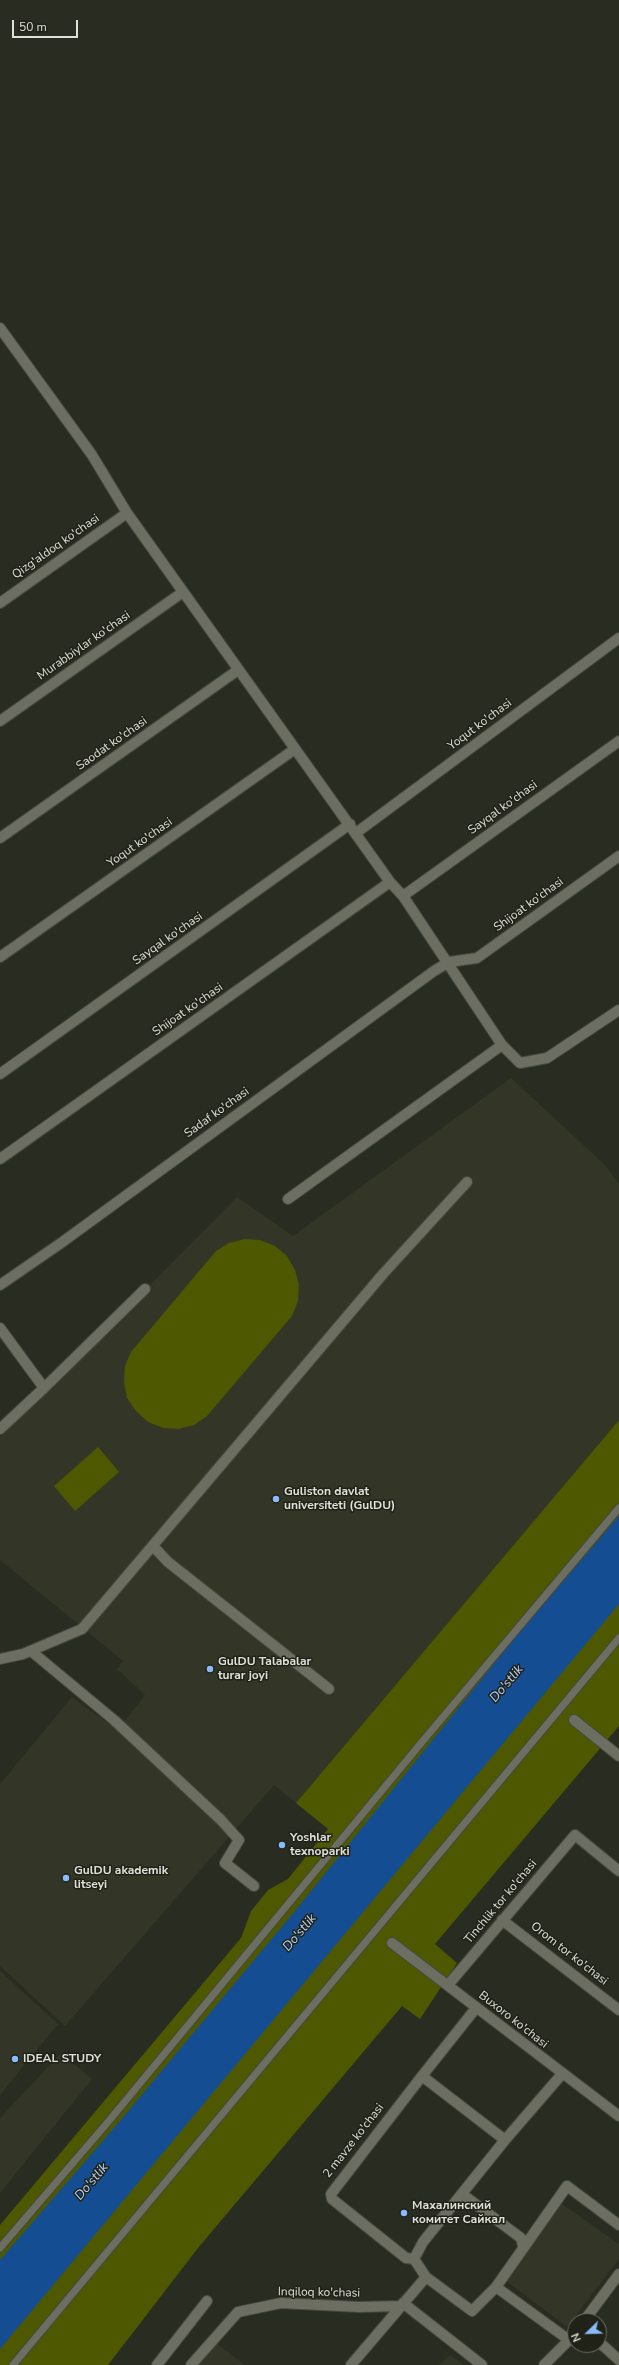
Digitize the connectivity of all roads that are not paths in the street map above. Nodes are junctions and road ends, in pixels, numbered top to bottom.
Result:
1 (0, 328) edge
2 (126, 513) junction
3 (183, 592) junction
4 (0, 603) edge
5 (619, 638) edge
6 (238, 670) junction
7 (0, 720) edge
8 (619, 741) edge
9 (295, 749) junction
10 (350, 824) junction
11 (356, 833) junction
12 (0, 838) edge
13 (619, 856) edge
14 (390, 882) junction
15 (403, 896) junction
16 (0, 957) edge
17 (449, 962) junction
18 (619, 1010) edge
19 (502, 1044) junction
20 (0, 1074) edge
21 (0, 1159) edge
22 (467, 1182) dead end
23 (288, 1199) dead end
24 (0, 1285) edge
25 (145, 1289) dead end
26 (0, 1328) edge
27 (44, 1388) junction
28 (0, 1430) edge
29 (619, 1508) edge
30 (153, 1546) junction
31 (619, 1638) edge
32 (31, 1651) junction
33 (0, 1659) edge
34 (329, 1689) dead end
35 (574, 1720) dead end
36 (619, 1756) edge
37 (619, 1871) edge
38 (254, 1886) dead end
39 (502, 1920) junction
40 (392, 1943) dead end
41 (448, 1985) junction
42 (476, 2008) junction
43 (619, 2010) edge
44 (562, 2074) junction
45 (422, 2076) junction
46 (619, 2116) edge
47 (505, 2140) junction
48 (462, 2194) junction
49 (619, 2225) edge
50 (524, 2246) junction
51 (0, 2248) edge
52 (414, 2259) junction
53 (619, 2274) edge
54 (426, 2277) junction
55 (496, 2288) junction
56 (207, 2301) dead end
57 (402, 2304) junction
58 (590, 2313) edge
59 (567, 2333) edge
60 (567, 2342) edge
61 (607, 2349) edge
62 (619, 2360) edge
63 (548, 2364) edge
64 (13, 2365) edge
65 (157, 2365) edge
66 (191, 2365) edge
67 (351, 2365) edge
68 (482, 2365) edge

1 - 2 street
2 - 3 street
2 - 4 street, Qizg'aldoq ko'chasi
3 - 6 street
3 - 7 street, Murabbiylar ko'chasi
5 - 11 street, Yoqut ko'chasi
6 - 9 street
6 - 12 street, Saodat ko'chasi
8 - 15 street, Sayqal ko'chasi
9 - 10 street
9 - 16 street, Yoqut ko'chasi
10 - 11 street
10 - 20 street, Sayqal ko'chasi
11 - 14 street
13 - 17 street, Shijoat ko'chasi
14 - 15 street
14 - 21 street, Shijoat ko'chasi
15 - 17 street
17 - 19 street
17 - 24 street, Sadaf ko'chasi
18 - 19 street
19 - 23 street
22 - 30 street
25 - 27 street
26 - 27 street
27 - 28 street
29 - 51 street
30 - 32 street
30 - 34 street
31 - 64 street
32 - 33 street
32 - 38 street
35 - 36 street
37 - 39 street, Tinchlik tor ko'chasi
39 - 41 street, Tinchlik tor ko'chasi
39 - 43 street, Orom tor ko'chasi
40 - 41 street, Buxoro ko'chasi
41 - 42 street, Buxoro ko'chasi
42 - 44 street, Buxoro ko'chasi
42 - 45 street, 2 mavze ko'chasi
44 - 46 street, Buxoro ko'chasi
44 - 47 street
45 - 47 street
45 - 52 street, 2 mavze ko'chasi
47 - 48 street
48 - 50 street
48 - 52 street
49 - 50 street
50 - 55 street
52 - 54 street
53 - 58 street
54 - 55 street
54 - 57 street
55 - 59 street
56 - 65 street
57 - 66 street, Inqiloq ko'chasi
57 - 67 street
57 - 68 street
60 - 63 street
61 - 62 street

